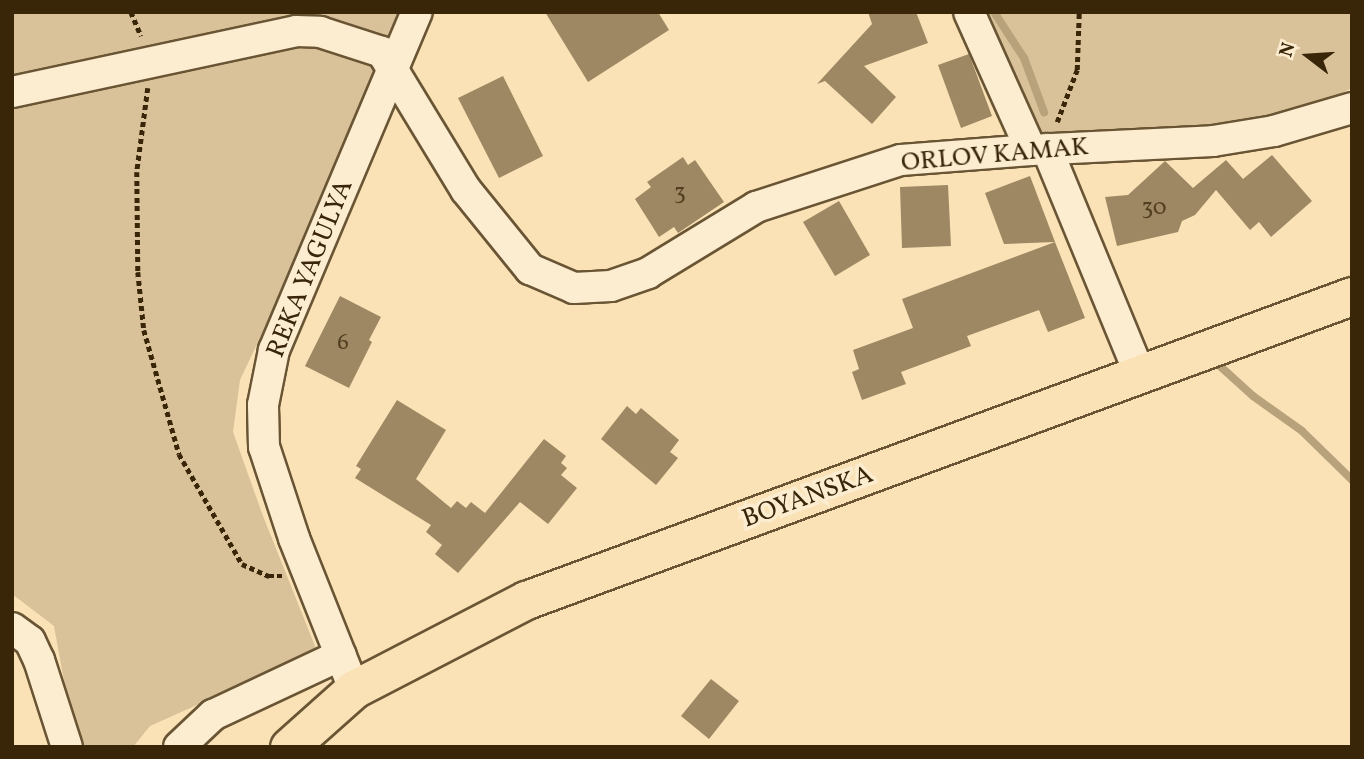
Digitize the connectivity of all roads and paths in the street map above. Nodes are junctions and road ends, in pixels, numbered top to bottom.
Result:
1 (417, 12) edge
2 (969, 12) edge
3 (1079, 12) edge
4 (151, 64) junction
5 (395, 69) junction
6 (12, 92) edge
7 (1352, 108) edge
8 (1039, 150) junction
9 (1352, 296) edge
10 (1140, 374) junction
11 (311, 578) junction
12 (12, 628) edge
13 (341, 655) junction
14 (354, 689) junction
15 (67, 747) edge
16 (178, 747) edge
17 (289, 747) edge

1 - 5 street, REKA YAGULYA
2 - 8 street
3 - 8 path
4 - 5 street
4 - 6 street
4 - 11 path
5 - 8 street, ORLOV KAMAK
5 - 11 street, REKA YAGULYA
7 - 8 street, ORLOV KAMAK
8 - 10 street
9 - 10 main road, BOYANSKA
10 - 14 main road, BOYANSKA
11 - 13 street, REKA YAGULYA
12 - 15 street
13 - 14 street, REKA YAGULYA
13 - 16 street
14 - 17 main road, BOYANSKA

